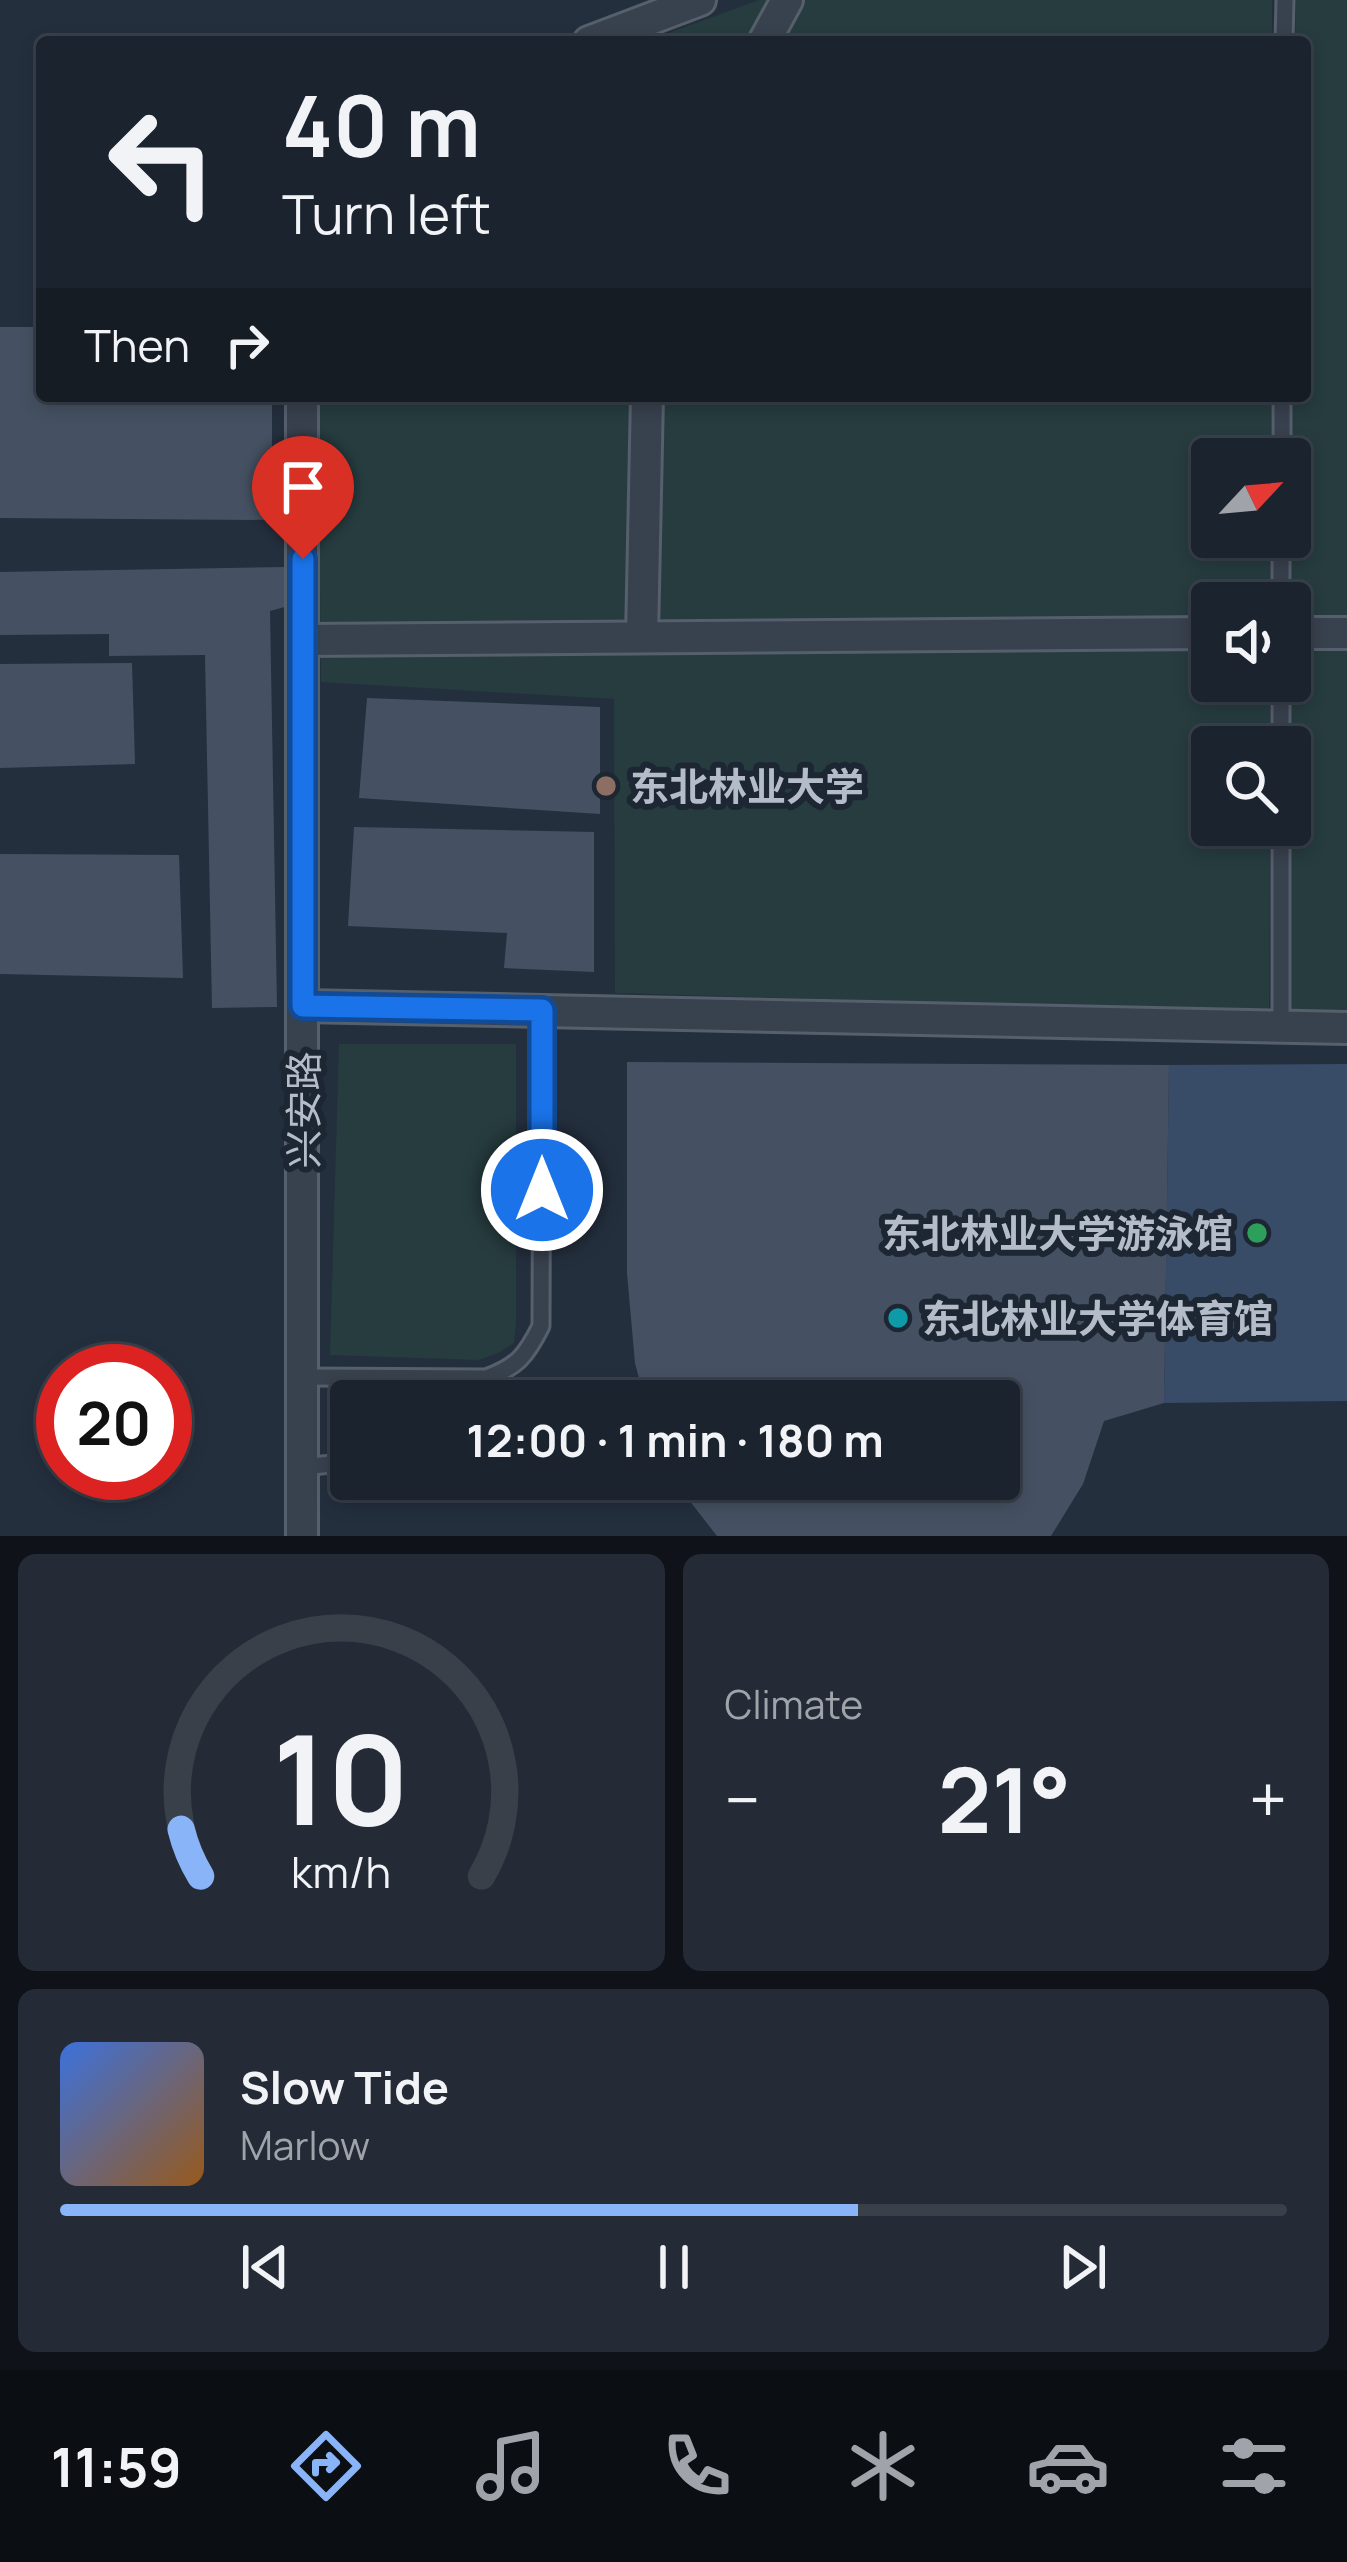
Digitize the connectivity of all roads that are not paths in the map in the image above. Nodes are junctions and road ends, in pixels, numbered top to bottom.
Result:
1 (700, 0) edge
2 (787, 0) edge
3 (1285, 0) edge
4 (605, 36) edge
5 (767, 36) edge
6 (1285, 36) edge
7 (302, 402) edge
8 (647, 402) edge
9 (1282, 402) edge
10 (1282, 438) edge
11 (1347, 632) edge
12 (1191, 633) edge
13 (1311, 633) edge
14 (642, 637) junction
15 (303, 640) junction
16 (1281, 846) edge
17 (303, 1006) junction
18 (542, 1010) junction
19 (1281, 1027) junction
20 (1347, 1028) edge
21 (302, 1376) junction
22 (330, 1464) edge
23 (302, 1467) junction
24 (302, 1536) edge

1 - 4 street
2 - 5 street
3 - 6 lane
7 - 15 street, 兴安路
8 - 14 street
9 - 10 lane
11 - 13 street
12 - 14 street
14 - 15 street
15 - 17 street, 兴安路
16 - 19 lane
17 - 18 street
17 - 21 street, 兴安路
18 - 19 street
18 - 21 lane
19 - 20 street
21 - 23 street, 兴安路
22 - 23 lane
23 - 24 street, 兴安路

